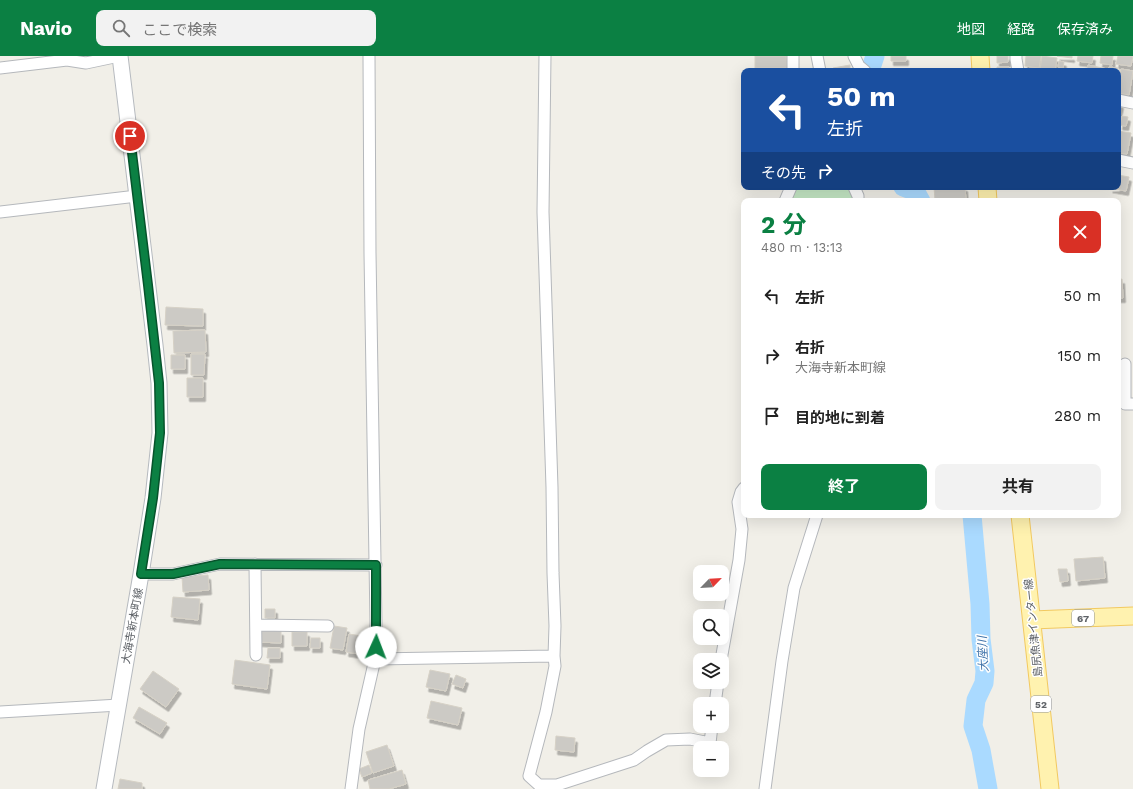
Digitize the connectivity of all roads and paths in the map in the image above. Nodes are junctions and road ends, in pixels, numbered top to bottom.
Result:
1 (120, 56) edge
2 (369, 56) edge
3 (545, 56) edge
4 (793, 56) edge
5 (817, 56) edge
6 (854, 56) edge
7 (980, 56) edge
8 (1016, 56) edge
9 (0, 68) edge
10 (793, 68) edge
11 (819, 68) edge
12 (861, 68) edge
13 (980, 68) edge
14 (1018, 68) edge
15 (1121, 101) edge
16 (1133, 103) edge
17 (1121, 161) edge
18 (1133, 163) edge
19 (137, 196) junction
20 (0, 212) edge
21 (1125, 363) edge
22 (1133, 404) edge
23 (741, 492) edge
24 (816, 518) edge
25 (1020, 518) edge
26 (255, 564) junction
27 (376, 565) junction
28 (141, 574) junction
29 (1133, 616) edge
30 (1032, 620) junction
31 (256, 625) junction
32 (328, 626) dead end
33 (722, 653) edge
34 (256, 655) dead end
35 (554, 656) junction
36 (375, 659) junction
37 (119, 705) junction
38 (0, 712) edge
39 (711, 733) edge
40 (104, 789) edge
41 (351, 789) edge
42 (765, 789) edge
43 (1050, 789) edge

1 - 9 street
1 - 19 main road, 大海寺新本町線
2 - 27 street
3 - 35 street
4 - 10 street
5 - 11 street
6 - 12 street
7 - 13 main road
8 - 14 street
15 - 16 street
17 - 18 street
19 - 20 street
19 - 28 main road, 大海寺新本町線
21 - 22 street
23 - 33 street
24 - 42 street
25 - 30 main road, 島尻魚津インター線 / 52
26 - 27 street
26 - 28 street
26 - 31 street
27 - 36 street
28 - 37 main road, 大海寺新本町線
29 - 30 main road, 67
30 - 43 main road, 島尻魚津インター線 / 52
31 - 32 street
31 - 34 street
35 - 36 street
35 - 39 street
36 - 41 street
37 - 38 street
37 - 40 main road, 大海寺新本町線

